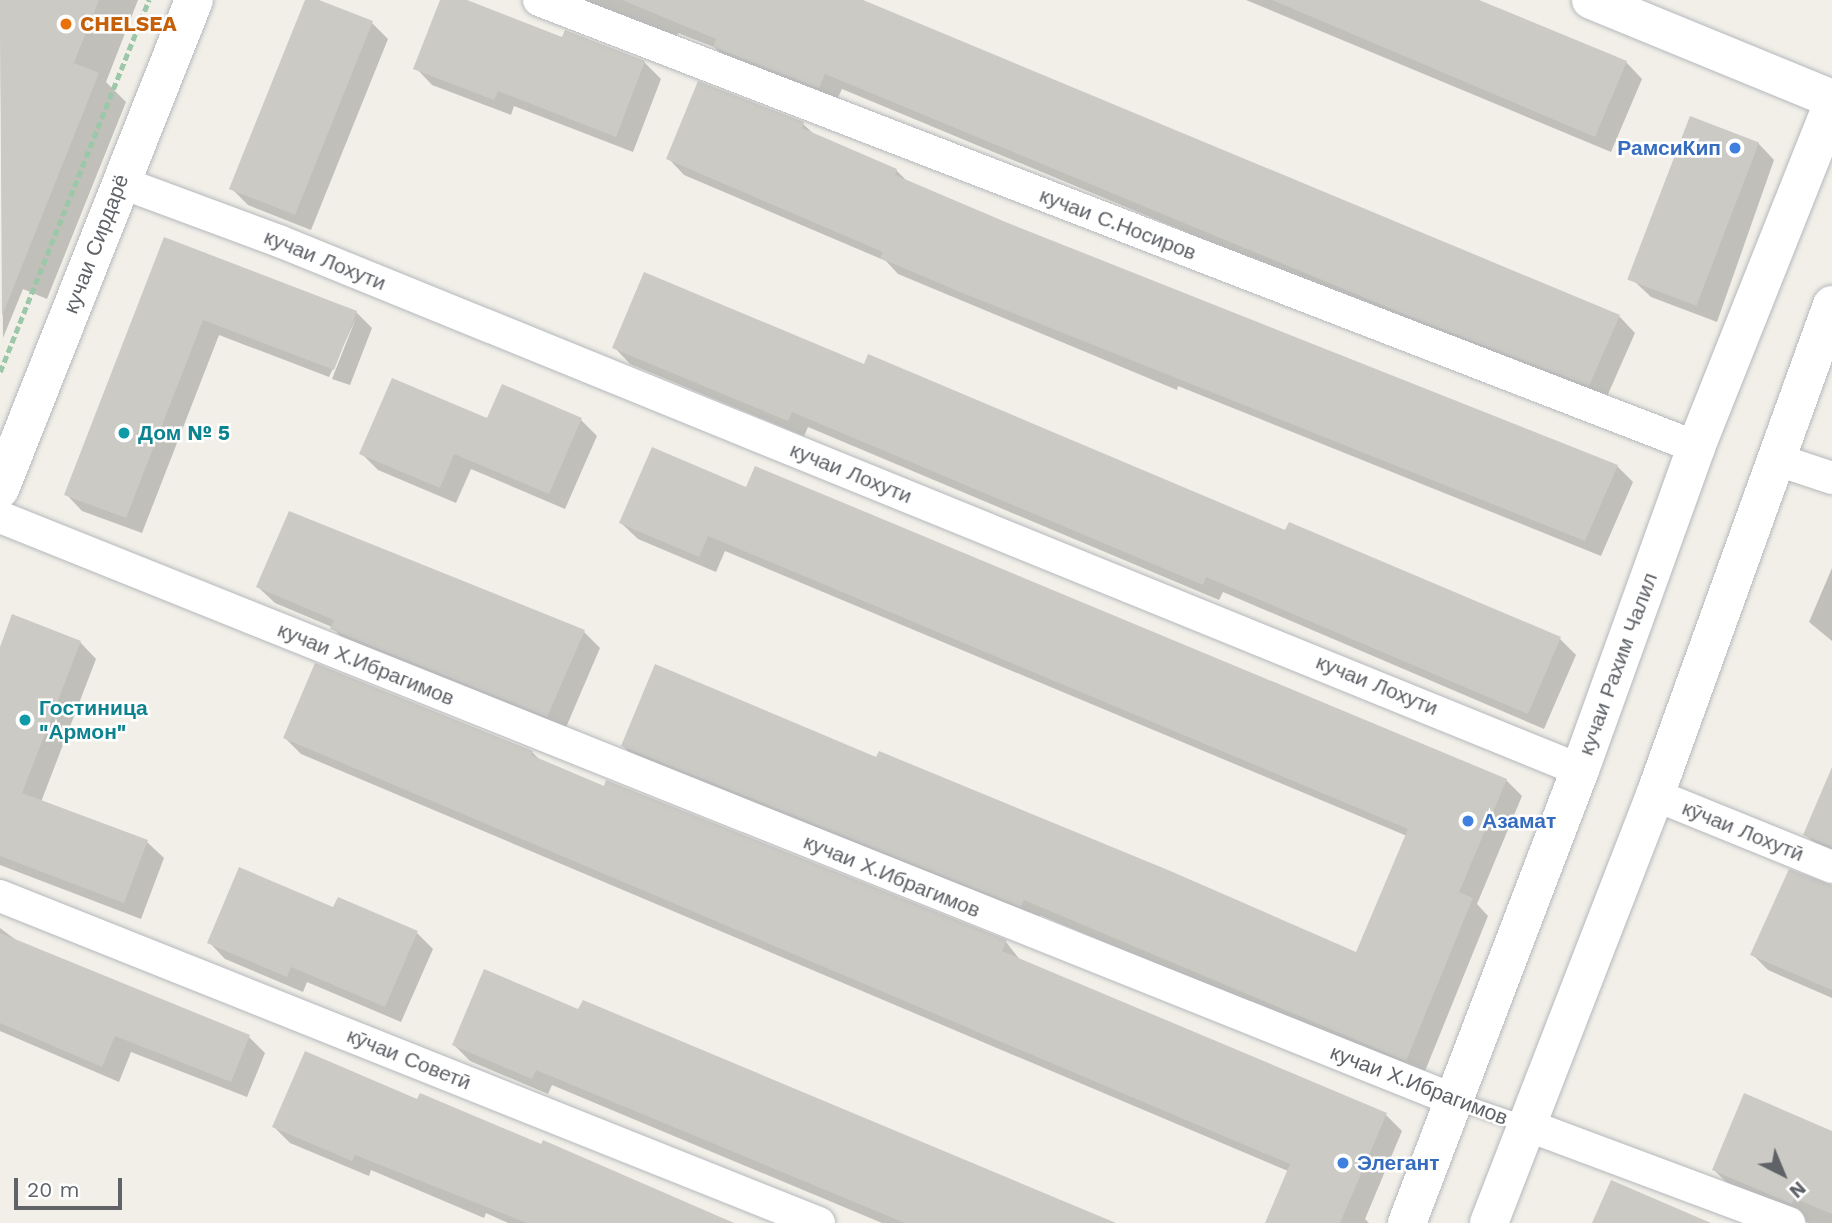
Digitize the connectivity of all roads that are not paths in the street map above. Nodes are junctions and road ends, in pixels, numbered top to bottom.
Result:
1 (194, 0) edge
2 (540, 0) edge
3 (1591, 0) edge
4 (1832, 99) edge
5 (1832, 106) edge
6 (120, 182) junction
7 (1832, 305) edge
8 (1696, 447) junction
9 (1778, 460) junction
10 (1832, 478) edge
11 (0, 489) edge
12 (0, 516) edge
13 (1580, 770) junction
14 (1654, 795) junction
15 (1832, 867) edge
16 (0, 896) edge
17 (1454, 1100) junction
18 (1527, 1125) junction
19 (819, 1223) edge
20 (1407, 1223) edge
21 (1489, 1223) edge
22 (1789, 1223) edge

1 - 6 main road, кучаи Сирдарё
2 - 8 street, кучаи С.Носиров
3 - 4 main road
5 - 8 main road, кучаи Рахим Чалил
6 - 11 main road, кучаи Сирдарё
6 - 13 street, кучаи Лохути
7 - 9 main road
8 - 13 main road, кучаи Рахим Чалил
9 - 10 street
9 - 14 main road
12 - 17 street, кучаи Х.Ибрагимов
13 - 17 main road, кучаи Рахим Чалил
14 - 15 street, кӯчаи Лохутӣ
14 - 18 main road
16 - 19 street, кӯчаи Советӣ
17 - 18 lane, кучаи Х.Ибрагимов
17 - 20 main road, кучаи Рахим Чалил
18 - 21 main road
18 - 22 street, кучаи Х.Ибрагимов

